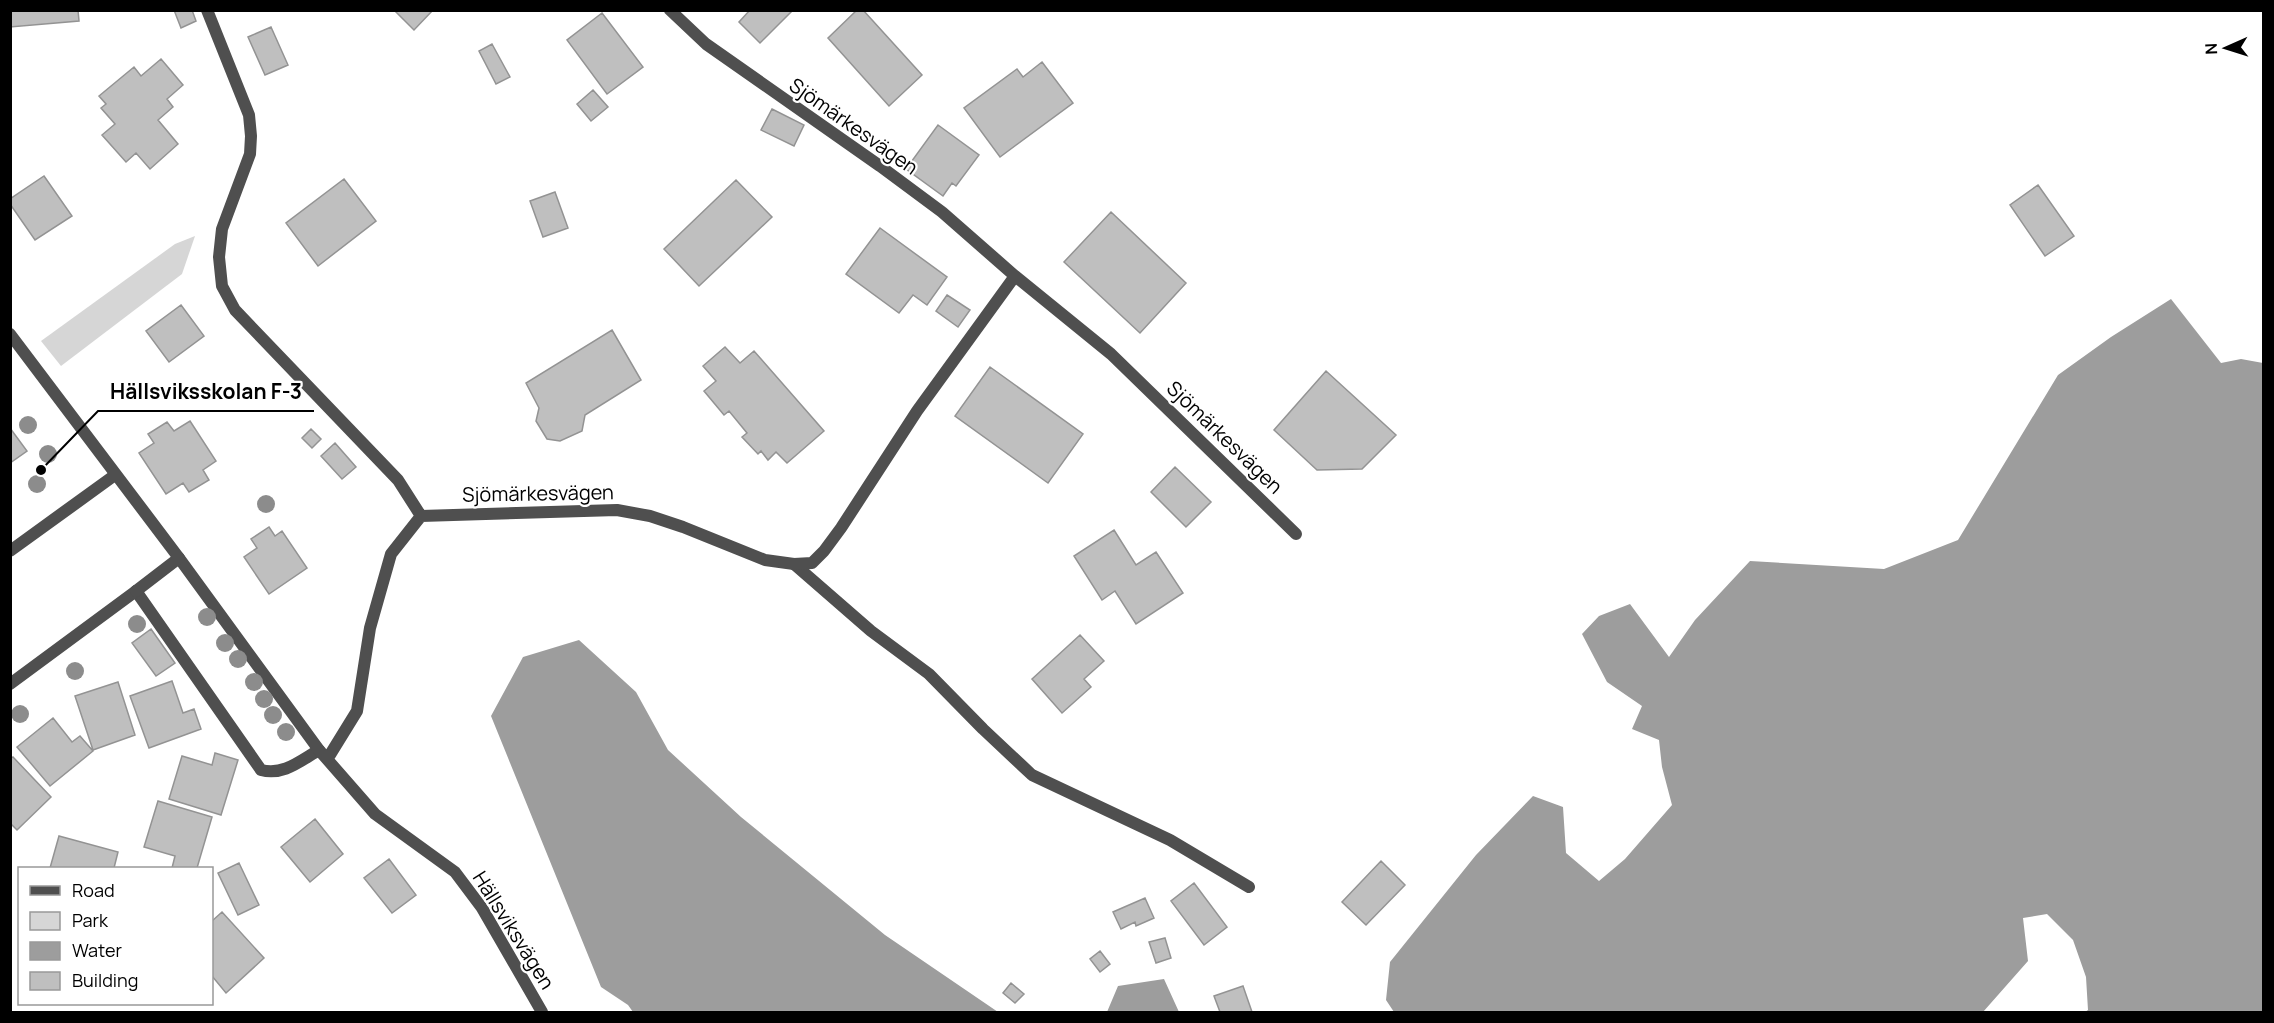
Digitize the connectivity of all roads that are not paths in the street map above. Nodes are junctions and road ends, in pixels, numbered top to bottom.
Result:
1 (207, 10) edge
2 (670, 10) edge
3 (1015, 276) junction
4 (10, 334) edge
5 (115, 475) junction
6 (420, 516) junction
7 (1296, 534) dead end
8 (10, 552) edge
9 (179, 558) junction
10 (794, 564) junction
11 (136, 591) junction
12 (10, 684) edge
13 (323, 754) junction
14 (1249, 887) dead end
15 (542, 1012) edge

1 - 6 street
2 - 3 street, Sjömärkesvägen
3 - 7 street, Sjömärkesvägen
3 - 10 street, Sjömärkesvägen
4 - 5 street, Hällsviksvägen
5 - 8 street
5 - 9 street, Hällsviksvägen
6 - 10 street, Sjömärkesvägen
6 - 13 street
9 - 11 street
9 - 13 street, Hällsviksvägen
10 - 14 street
11 - 12 street
11 - 13 street
13 - 15 street, Hällsviksvägen

